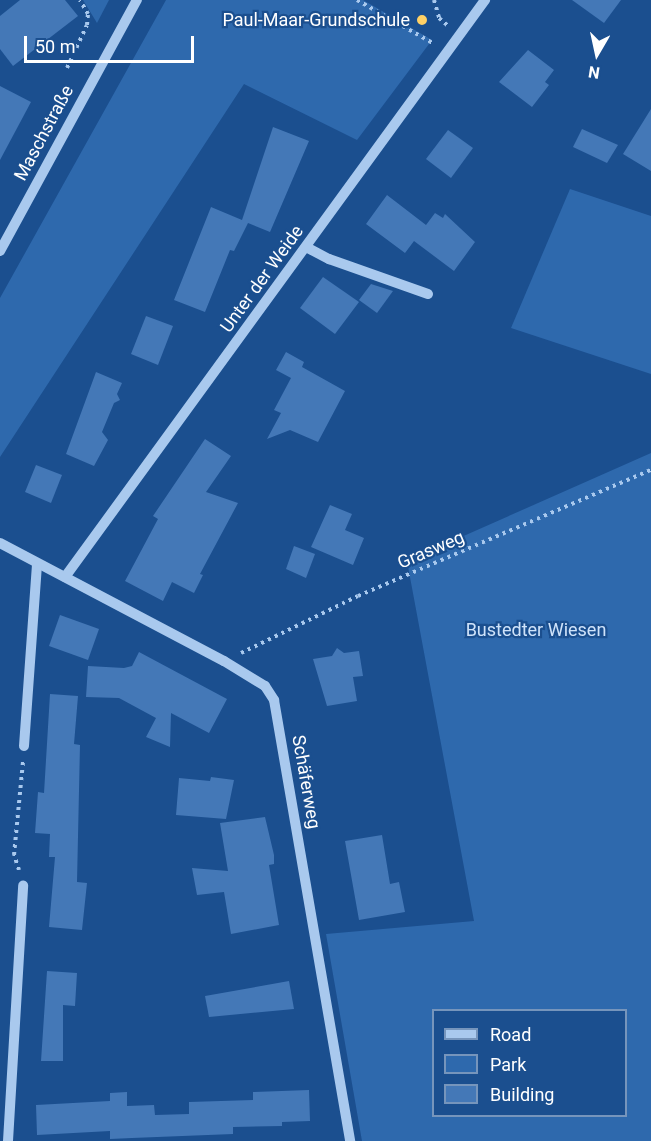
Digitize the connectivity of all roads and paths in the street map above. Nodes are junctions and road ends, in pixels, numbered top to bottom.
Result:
1 (80, 0) edge
2 (137, 0) edge
3 (357, 0) edge
4 (434, 0) edge
5 (485, 0) edge
6 (447, 26) junction
7 (460, 35) junction
8 (67, 68) dead end
9 (306, 247) junction
10 (0, 251) edge
11 (428, 294) dead end
12 (651, 471) edge
13 (0, 543) edge
14 (37, 563) junction
15 (65, 577) junction
16 (224, 661) junction
17 (24, 746) joint
18 (14, 855) dead end
19 (23, 885) dead end
20 (8, 1141) edge
21 (351, 1141) edge

1 - 8 path
2 - 10 street, Maschstraße
3 - 6 path
4 - 6 path
5 - 7 street, Unter der Weide
6 - 7 path
7 - 9 street, Unter der Weide
9 - 11 street
9 - 15 street, Unter der Weide
12 - 16 path, Grasweg
13 - 14 street, Schäferweg
14 - 15 street, Schäferweg
14 - 17 street
15 - 16 street, Schäferweg
16 - 21 street, Schäferweg
17 - 18 path
19 - 20 street

